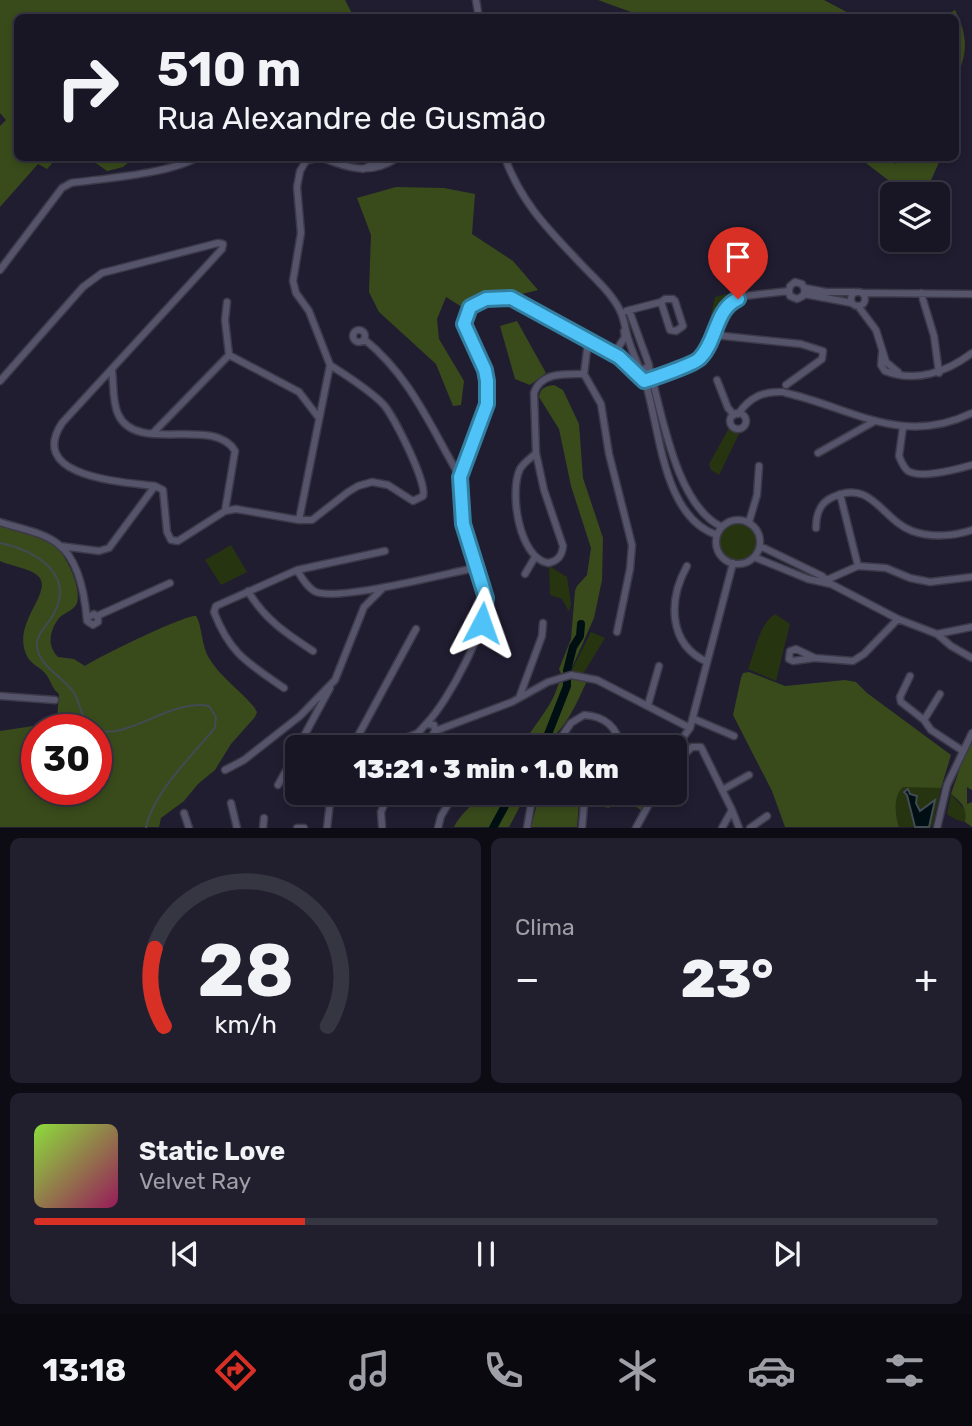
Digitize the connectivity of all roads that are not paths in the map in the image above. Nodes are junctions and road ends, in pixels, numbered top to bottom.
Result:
1 (189, 161) edge
2 (306, 161) edge
3 (330, 161) edge
4 (380, 161) edge
5 (390, 161) edge
6 (506, 161) edge
7 (361, 170) junction
8 (210, 245) junction
9 (215, 257) junction
10 (0, 270) edge
11 (789, 291) junction
12 (805, 291) junction
13 (854, 292) junction
14 (863, 293) junction
15 (921, 293) junction
16 (972, 294) edge
17 (227, 302) dead end
18 (661, 302) junction
19 (855, 304) junction
20 (627, 316) junction
21 (714, 335) junction
22 (364, 339) dead end
23 (626, 339) junction
24 (588, 342) junction
25 (972, 353) edge
26 (229, 355) junction
27 (617, 356) junction
28 (330, 365) junction
29 (649, 366) junction
30 (638, 367) junction
31 (112, 371) junction
32 (939, 373) junction
33 (584, 374) junction
34 (646, 379) junction
35 (717, 380) dead end
36 (0, 381) edge
37 (785, 390) junction
38 (972, 413) edge
39 (736, 414) junction
40 (319, 418) junction
41 (875, 421) junction
42 (903, 427) junction
43 (153, 433) junction
44 (536, 453) junction
45 (818, 453) dead end
46 (972, 465) edge
47 (759, 466) dead end
48 (460, 477) junction
49 (155, 486) junction
50 (686, 490) junction
51 (840, 494) junction
52 (676, 495) junction
53 (225, 511) junction
54 (299, 520) junction
55 (0, 522) edge
56 (749, 523) junction
57 (722, 527) junction
58 (816, 528) dead end
59 (972, 530) edge
60 (717, 536) junction
61 (60, 545) junction
62 (760, 546) junction
63 (384, 551) dead end
64 (535, 557) junction
65 (754, 557) junction
66 (733, 564) junction
67 (687, 566) dead end
68 (858, 566) junction
69 (475, 568) junction
70 (297, 570) junction
71 (525, 574) dead end
72 (972, 577) edge
73 (826, 582) junction
74 (170, 583) dead end
75 (383, 588) junction
76 (248, 591) junction
77 (898, 618) junction
78 (543, 623) dead end
79 (972, 627) edge
80 (416, 629) dead end
81 (617, 632) dead end
82 (937, 634) junction
83 (313, 651) dead end
84 (815, 658) dead end
85 (972, 658) edge
86 (707, 663) junction
87 (659, 666) dead end
88 (910, 676) dead end
89 (335, 680) junction
90 (525, 682) junction
91 (284, 688) dead end
92 (533, 690) junction
93 (940, 694) dead end
94 (0, 696) edge
95 (519, 698) junction
96 (55, 700) dead end
97 (312, 704) junction
98 (648, 705) junction
99 (318, 710) junction
100 (300, 716) junction
101 (694, 719) junction
102 (924, 720) junction
103 (432, 726) junction
104 (310, 727) junction
105 (690, 728) junction
106 (972, 733) edge
107 (305, 735) edge
108 (361, 735) edge
109 (426, 735) edge
110 (426, 735) edge
111 (562, 735) edge
112 (617, 735) edge
113 (685, 735) edge
114 (734, 736) dead end
115 (963, 751) junction
116 (687, 752) edge
117 (225, 770) dead end
118 (285, 772) edge
119 (749, 775) dead end
120 (278, 785) dead end
121 (722, 790) junction
122 (230, 803) dead end
123 (330, 805) edge
124 (384, 805) edge
125 (448, 805) edge
126 (531, 805) edge
127 (584, 805) edge
128 (648, 805) edge
129 (732, 810) junction
130 (184, 813) dead end
131 (767, 816) dead end
132 (264, 818) dead end
133 (382, 826) edge
134 (189, 828) edge
135 (237, 828) edge
136 (263, 828) edge
137 (297, 828) edge
138 (304, 828) edge
139 (327, 828) edge
140 (438, 828) edge
141 (527, 828) edge
142 (582, 828) edge
143 (636, 828) edge
144 (723, 828) edge
145 (738, 828) edge
146 (750, 828) edge
147 (937, 828) edge

1 - 10 street
2 - 28 street
3 - 7 street
4 - 7 street
5 - 7 street
6 - 20 street
8 - 9 street
8 - 9 street
8 - 36 street
9 - 31 street
11 - 12 street
11 - 12 street
11 - 21 street
12 - 13 street
12 - 19 street
13 - 14 street
13 - 19 street
14 - 15 street
14 - 19 street
15 - 16 street
15 - 32 street
17 - 26 street
18 - 18 street
18 - 20 street
19 - 32 street
20 - 23 street
20 - 29 street
20 - 30 street
21 - 34 street
21 - 37 street
22 - 48 street
23 - 27 street
23 - 30 street
24 - 27 street
24 - 33 street
24 - 48 street
25 - 32 street
26 - 40 street
26 - 43 street
27 - 34 street
28 - 40 street
28 - 54 street
29 - 30 street
29 - 34 street
30 - 34 street
31 - 43 street
31 - 49 street
33 - 44 street
33 - 81 street
34 - 50 street
34 - 52 street
35 - 39 street
37 - 39 street
37 - 41 street
38 - 42 street
39 - 39 street
40 - 54 street
41 - 42 street
41 - 45 street
42 - 46 street
43 - 53 street
44 - 64 street
44 - 64 street
47 - 56 street
48 - 69 street
49 - 53 street
49 - 61 street
50 - 52 street
50 - 57 street
51 - 58 street
51 - 59 street
51 - 68 street
52 - 60 street
53 - 54 street
55 - 61 street
56 - 57 street
56 - 62 street
57 - 60 street
60 - 66 street
61 - 74 street
62 - 65 street
62 - 73 street
63 - 70 street
64 - 71 street
65 - 66 street
65 - 73 street
66 - 86 street
67 - 86 street
68 - 72 street
68 - 73 street
69 - 75 street
69 - 103 street
70 - 75 street
70 - 76 street
73 - 77 street
75 - 89 street
76 - 83 street
76 - 91 street
77 - 82 street
77 - 84 street
78 - 90 street
79 - 82 street
80 - 108 street
82 - 85 street
86 - 101 street
87 - 98 street
88 - 102 street
89 - 97 street
89 - 99 street
90 - 92 street
90 - 95 street
92 - 95 street
92 - 98 street
93 - 102 street
94 - 96 street
95 - 103 street
97 - 99 street
97 - 100 street
98 - 105 street
99 - 104 street
100 - 104 street
100 - 117 street
101 - 105 street
101 - 114 street
102 - 115 street
103 - 109 street
103 - 110 street
104 - 107 street
105 - 113 street
106 - 115 street
111 - 112 street
115 - 147 street
116 - 121 street
118 - 120 street
119 - 121 street
121 - 129 street
122 - 135 street
123 - 139 street
124 - 133 street
125 - 140 street
126 - 141 street
127 - 142 street
128 - 143 street
129 - 144 street
129 - 145 street
130 - 134 street
131 - 146 street
132 - 136 street
137 - 138 street
144 - 145 street

